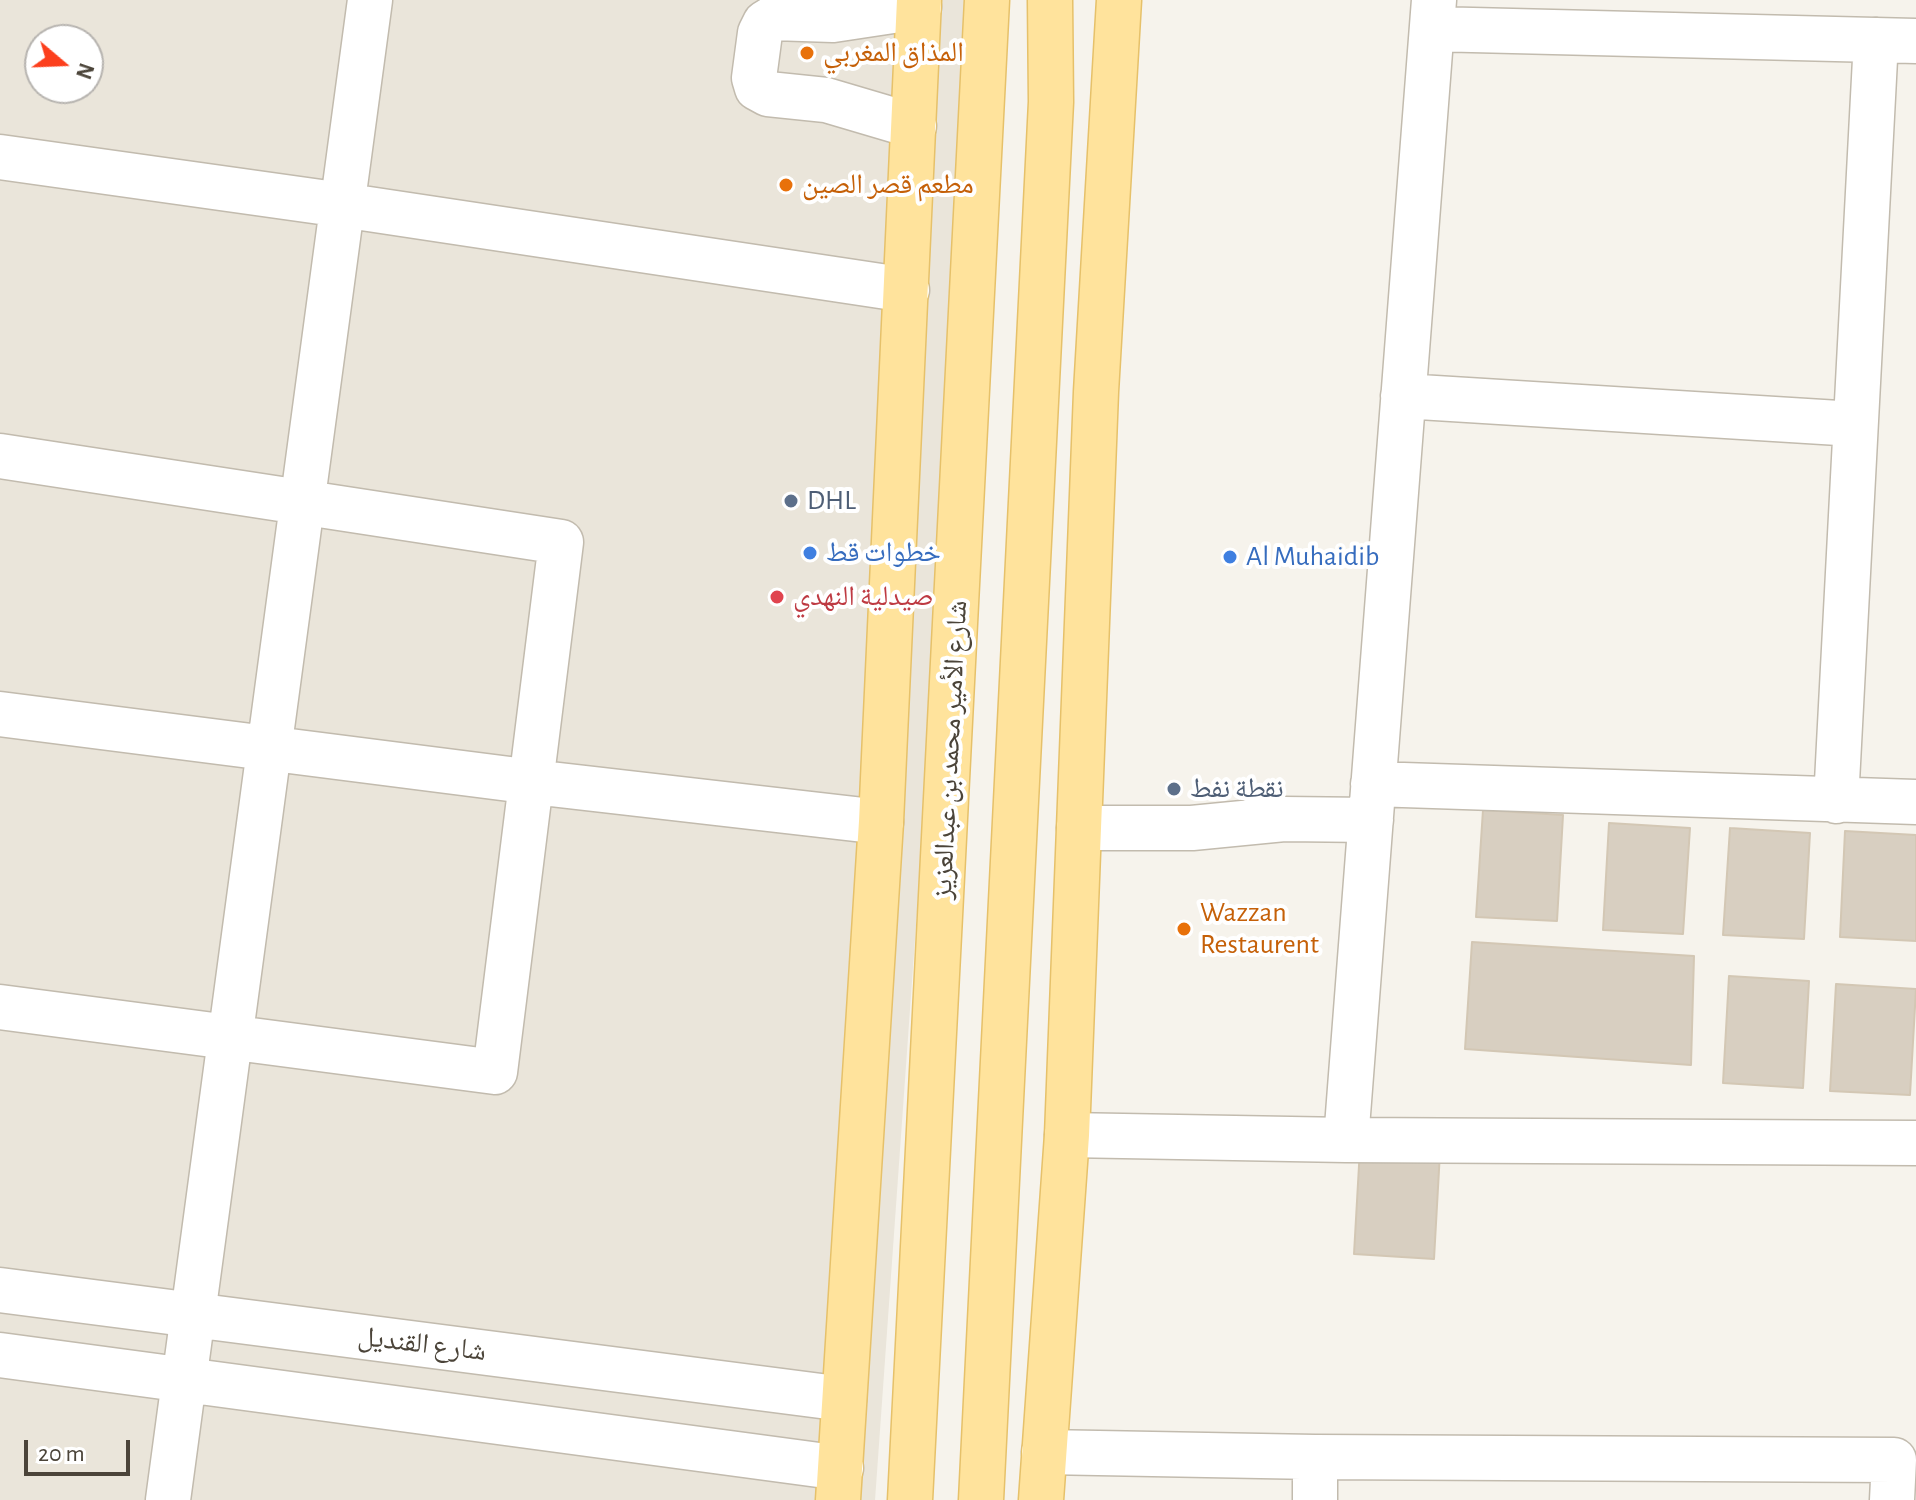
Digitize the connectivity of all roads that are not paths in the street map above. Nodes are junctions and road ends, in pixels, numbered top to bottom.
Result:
1 (370, 0) edge
2 (987, 0) edge
3 (1050, 0) edge
4 (1072, 0) edge
5 (1119, 0) edge
6 (932, 2) edge
7 (1433, 14) edge
8 (1896, 40) edge
9 (1051, 102) junction
10 (982, 106) junction
11 (914, 126) junction
12 (0, 157) edge
13 (342, 205) junction
14 (907, 290) junction
15 (1403, 396) junction
16 (1855, 424) junction
17 (0, 456) edge
18 (302, 503) junction
19 (0, 714) edge
20 (269, 748) junction
21 (533, 782) junction
22 (1836, 801) junction
23 (1372, 802) junction
24 (1916, 802) edge
25 (881, 822) junction
26 (1079, 828) junction
27 (0, 1007) edge
28 (230, 1037) junction
29 (1067, 1135) junction
30 (1346, 1140) junction
31 (1916, 1143) edge
32 (0, 1290) edge
33 (193, 1315) junction
34 (0, 1355) edge
35 (184, 1380) junction
36 (844, 1399) junction
37 (1044, 1452) junction
38 (1315, 1457) junction
39 (840, 1484) edge
40 (168, 1500) edge
41 (910, 1500) edge
42 (981, 1500) edge
43 (1041, 1500) edge
44 (1315, 1500) edge
45 (1892, 1500) edge

1 - 13 street
2 - 10 main road, شارع الأمير محمد بن عبدالعزيز
3 - 9 main road
4 - 9 main road
5 - 26 main road
6 - 10 main road
6 - 11 main road
6 - 11 street
7 - 8 street
7 - 15 street
8 - 16 street
9 - 42 main road
10 - 41 main road, شارع الأمير محمد بن عبدالعزيز
11 - 14 main road
12 - 13 street
13 - 14 street
13 - 18 street
14 - 25 main road
15 - 16 street
15 - 23 street
16 - 22 street
17 - 18 street
18 - 20 street
18 - 21 street
19 - 20 street
20 - 21 street
20 - 28 street
21 - 25 street
21 - 28 street
22 - 23 street
22 - 24 street
23 - 26 street
23 - 30 street
25 - 36 main road
26 - 29 main road
27 - 28 street
28 - 33 street
29 - 30 street
29 - 37 main road
30 - 31 street
32 - 33 street, شارع القنديل
33 - 35 street
33 - 36 street, شارع القنديل
34 - 35 street
35 - 39 street
35 - 40 street
36 - 39 main road
37 - 38 street
37 - 43 main road
38 - 44 street
38 - 45 street

